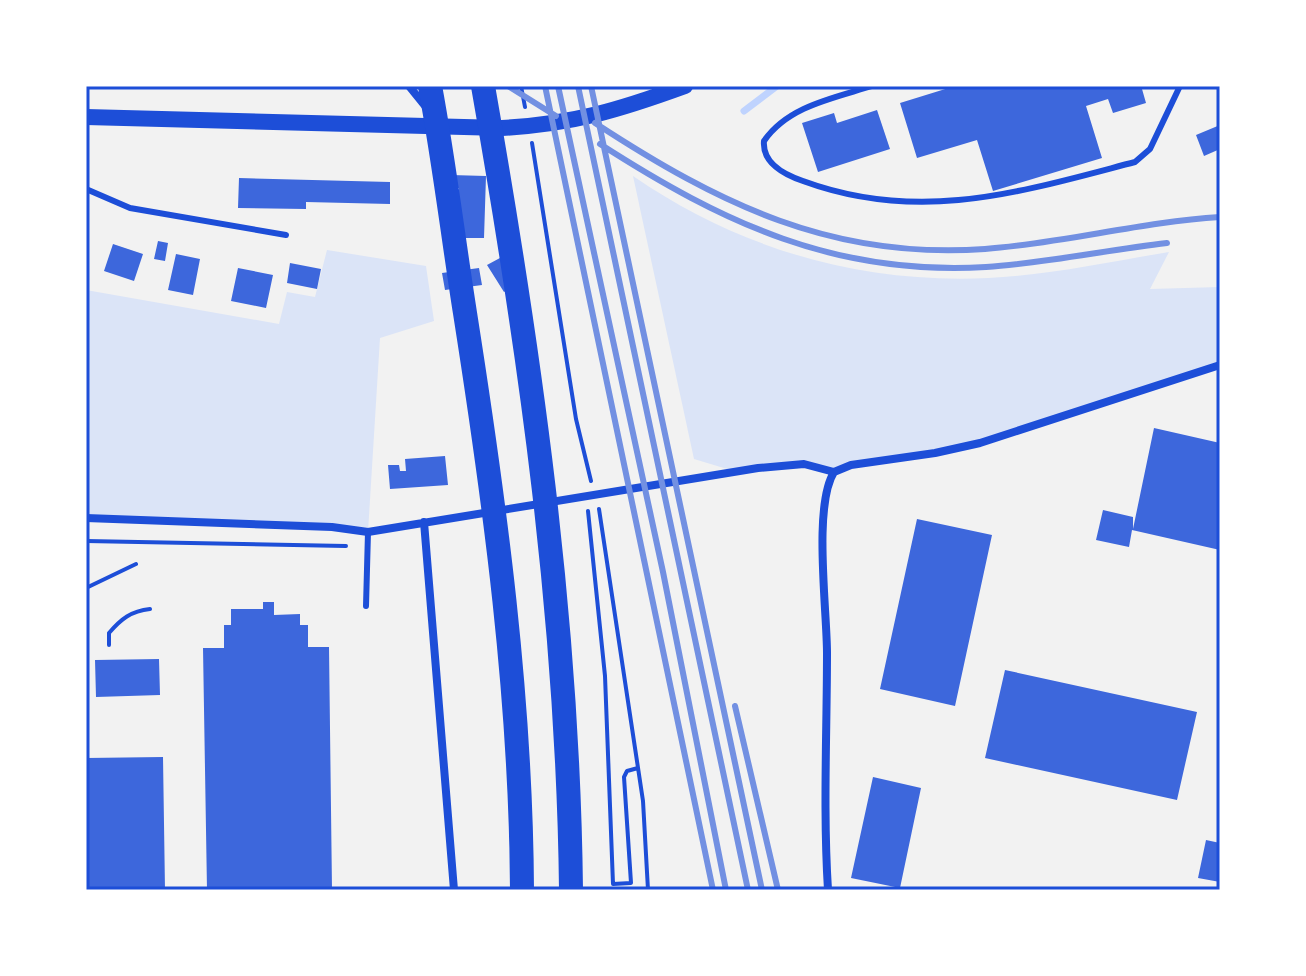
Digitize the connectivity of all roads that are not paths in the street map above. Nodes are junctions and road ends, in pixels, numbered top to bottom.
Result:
1 (409, 86) edge
2 (430, 86) edge
3 (483, 86) edge
4 (685, 86) edge
5 (872, 86) edge
6 (1180, 86) edge
7 (86, 117) edge
8 (443, 128) junction
9 (86, 189) edge
10 (286, 235) dead end
11 (1220, 365) edge
12 (834, 472) junction
13 (86, 518) edge
14 (424, 522) junction
15 (368, 532) junction
16 (366, 606) dead end
17 (454, 890) edge
18 (522, 890) edge
19 (571, 890) edge
20 (828, 890) edge

1 - 8 street
2 - 18 highway
3 - 19 highway
4 - 8 main road
5 - 6 lane
7 - 8 main road
9 - 10 lane
11 - 12 street
12 - 14 street
12 - 20 street
13 - 15 street
14 - 15 street
14 - 17 street
15 - 16 lane

